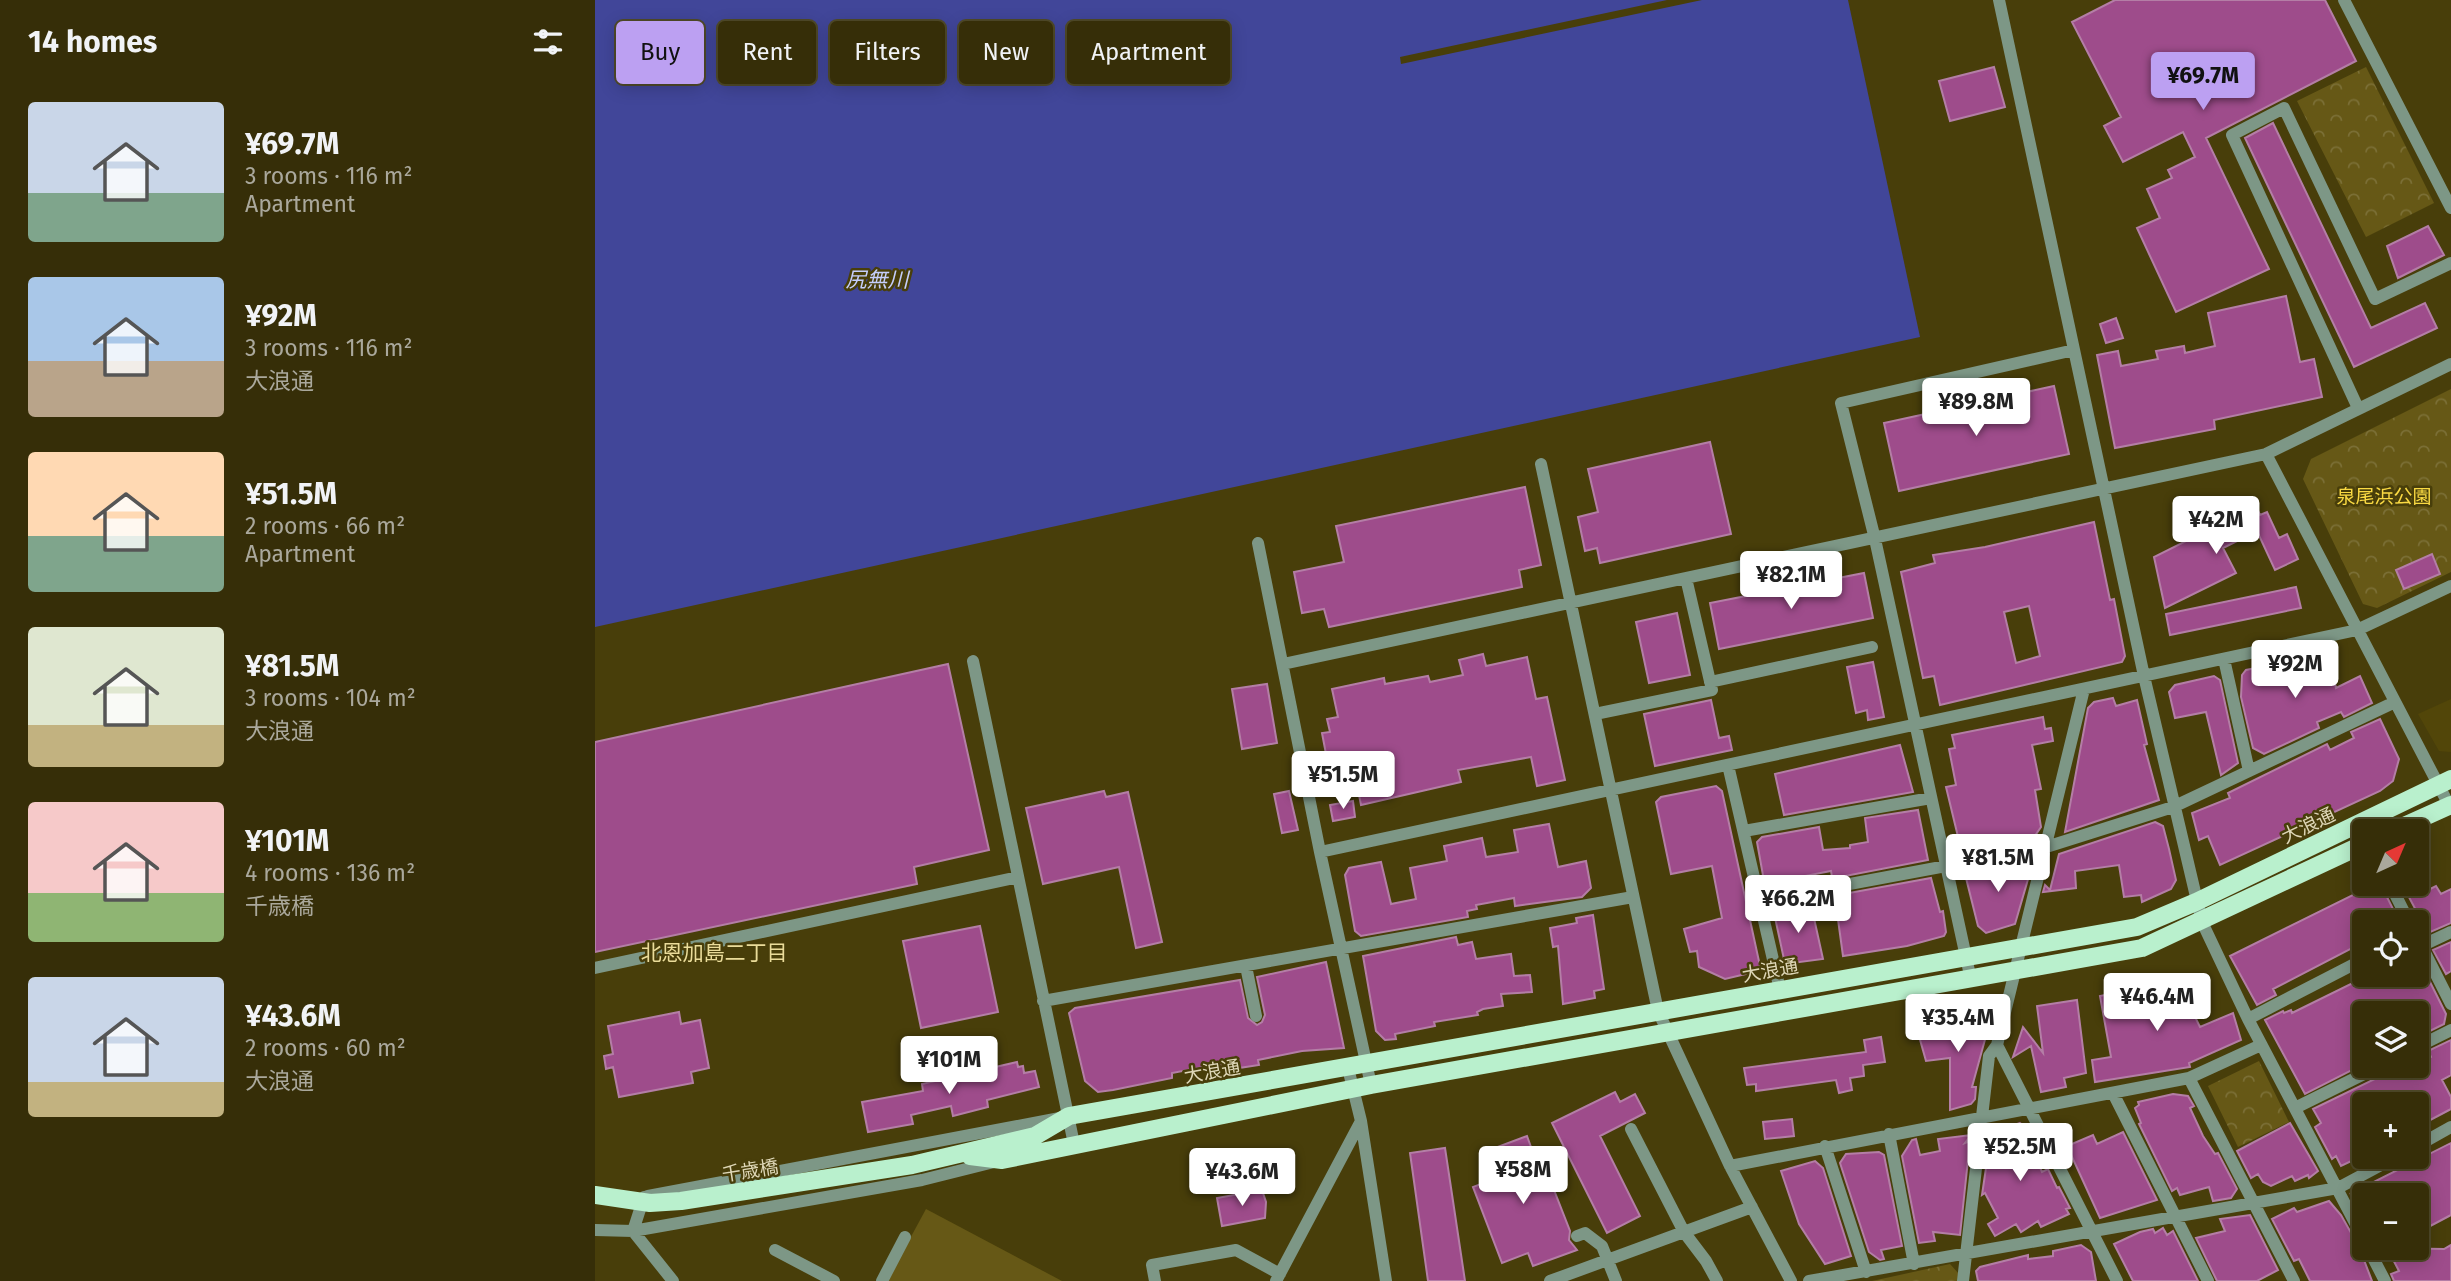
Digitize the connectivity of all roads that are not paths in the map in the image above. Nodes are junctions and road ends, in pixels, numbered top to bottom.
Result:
1 (1999, 0) edge
2 (2344, 0) edge
3 (2451, 208) edge
4 (2451, 263) edge
5 (2074, 350) junction
6 (2451, 364) edge
7 (2358, 408) junction
8 (2266, 454) junction
9 (1541, 464) dead end
10 (2104, 489) junction
11 (1875, 538) junction
12 (1258, 543) dead end
13 (1686, 578) junction
14 (2451, 586) edge
15 (1573, 601) junction
16 (2357, 630) junction
17 (1873, 647) dead end
18 (2224, 659) junction
19 (973, 661) dead end
20 (1283, 664) junction
21 (2144, 676) junction
22 (1710, 682) junction
23 (2084, 689) junction
24 (2395, 702) junction
25 (1595, 714) junction
26 (1915, 725) junction
27 (1728, 765) junction
28 (2249, 771) junction
29 (2445, 781) edge
30 (1611, 790) junction
31 (1931, 798) junction
32 (2173, 807) junction
33 (2450, 807) edge
34 (2422, 819) edge
35 (1744, 831) junction
36 (2043, 848) junction
37 (2352, 850) edge
38 (1320, 852) junction
39 (1946, 866) junction
40 (1017, 877) junction
41 (1633, 897) junction
42 (1758, 901) junction
43 (2196, 902) junction
44 (2201, 922) junction
45 (2451, 932) edge
46 (2429, 938) edge
47 (1341, 949) junction
48 (2021, 949) junction
49 (1968, 957) junction
50 (2429, 961) edge
51 (2352, 965) edge
52 (1246, 966) junction
53 (595, 968) edge
54 (2015, 971) junction
55 (1971, 980) junction
56 (1780, 990) junction
57 (1043, 1001) junction
58 (2451, 1004) edge
59 (1658, 1011) junction
60 (1256, 1016) dead end
61 (2248, 1019) junction
62 (2451, 1030) edge
63 (1668, 1034) junction
64 (2429, 1041) edge
65 (1997, 1045) junction
66 (2261, 1045) junction
67 (1366, 1064) junction
68 (1348, 1068) junction
69 (2189, 1078) junction
70 (2356, 1078) edge
71 (1371, 1085) junction
72 (1353, 1089) junction
73 (2113, 1093) junction
74 (2029, 1108) junction
75 (2295, 1108) junction
76 (1980, 1115) junction
77 (1069, 1116) junction
78 (1361, 1121) junction
79 (2451, 1127) edge
80 (1631, 1129) dead end
81 (1889, 1134) junction
82 (2429, 1139) edge
83 (1074, 1144) junction
84 (1825, 1146) junction
85 (956, 1154) junction
86 (1002, 1160) junction
87 (1730, 1166) junction
88 (2374, 1169) edge
89 (2338, 1188) junction
90 (644, 1197) junction
91 (595, 1198) edge
92 (2253, 1202) junction
93 (1752, 1208) junction
94 (2175, 1216) junction
95 (2352, 1216) edge
96 (595, 1230) edge
97 (633, 1231) junction
98 (2090, 1231) junction
99 (1684, 1232) junction
100 (1577, 1236) dead end
101 (905, 1237) dead end
102 (775, 1250) dead end
103 (1966, 1255) junction
104 (1608, 1260) junction
105 (2374, 1260) edge
106 (1914, 1264) junction
107 (1866, 1272) junction
108 (1278, 1277) edge
109 (673, 1281) edge
110 (834, 1281) edge
111 (882, 1281) edge
112 (1155, 1281) edge
113 (1386, 1281) edge
114 (1550, 1281) edge
115 (1616, 1281) edge
116 (1717, 1281) edge
117 (1791, 1281) edge
118 (1809, 1281) edge
119 (1963, 1281) edge
120 (2117, 1281) edge
121 (2208, 1281) edge
122 (2294, 1281) edge
123 (2385, 1281) edge

1 - 5 street
2 - 3 street
4 - 7 street
5 - 10 street
5 - 11 street
6 - 7 street
7 - 8 street
8 - 10 street
8 - 16 street
9 - 15 street
10 - 11 street
10 - 21 street
11 - 13 street
11 - 26 street
12 - 20 street
13 - 15 street
13 - 22 street
14 - 16 street
15 - 20 street
15 - 25 street
16 - 18 street
16 - 24 street
17 - 22 street
18 - 21 street
18 - 28 street
19 - 40 street
20 - 38 street
21 - 23 street
21 - 32 street
22 - 25 street
23 - 26 street
23 - 36 street
24 - 28 street
24 - 29 street
25 - 30 street
26 - 27 street
26 - 31 street
27 - 30 street
27 - 35 street
28 - 32 street
29 - 33 street
29 - 43 main road, 大浪通
30 - 38 street
30 - 41 street
31 - 35 street
31 - 39 street
32 - 36 street
32 - 43 street
33 - 34 main road
35 - 42 street
36 - 39 street
36 - 48 street
37 - 44 main road
38 - 47 street
39 - 42 street
39 - 49 street
40 - 53 street
40 - 57 street
41 - 47 street
41 - 59 street
42 - 56 street
43 - 44 street
43 - 48 main road, 大浪通
44 - 54 main road
44 - 61 street
45 - 46 street
47 - 52 street
47 - 67 street
48 - 49 main road, 大浪通
48 - 54 street
49 - 55 street
49 - 56 main road, 大浪通
50 - 58 street
51 - 61 street
52 - 57 street
52 - 60 street
54 - 55 main road
54 - 65 street
55 - 63 main road
56 - 59 main road, 大浪通
57 - 77 street
59 - 63 street
59 - 67 main road, 大浪通
61 - 66 street
62 - 64 street
63 - 71 main road
63 - 87 street
65 - 74 street
65 - 76 street
66 - 69 street
66 - 75 street
67 - 68 main road, 大浪通
67 - 71 street
68 - 72 street
68 - 77 main road, 大浪通
69 - 73 street
69 - 92 street
70 - 75 street
71 - 72 main road
72 - 78 street
72 - 83 main road
73 - 74 street
73 - 94 street
74 - 76 street
74 - 98 street
75 - 89 street
76 - 81 street
76 - 103 street
77 - 83 street
77 - 85 main road, 千歳橋
77 - 90 street
78 - 108 street
78 - 113 street
79 - 82 street
80 - 99 street
81 - 84 street
81 - 106 street
83 - 86 main road
84 - 87 street
84 - 107 street
85 - 86 main road
85 - 91 main road, 千歳橋
86 - 97 street
87 - 93 street
88 - 89 street
89 - 92 street
89 - 95 street
90 - 91 street
90 - 97 street
92 - 94 street
92 - 122 street
93 - 99 street
93 - 117 street
94 - 98 street
94 - 121 street
96 - 97 street
97 - 109 street
98 - 103 street
98 - 120 street
99 - 104 street
99 - 116 street
100 - 104 street
101 - 111 street
102 - 110 street
103 - 106 street
103 - 119 street
104 - 114 street
104 - 115 street
105 - 123 street
106 - 107 street
107 - 118 street
108 - 112 street

